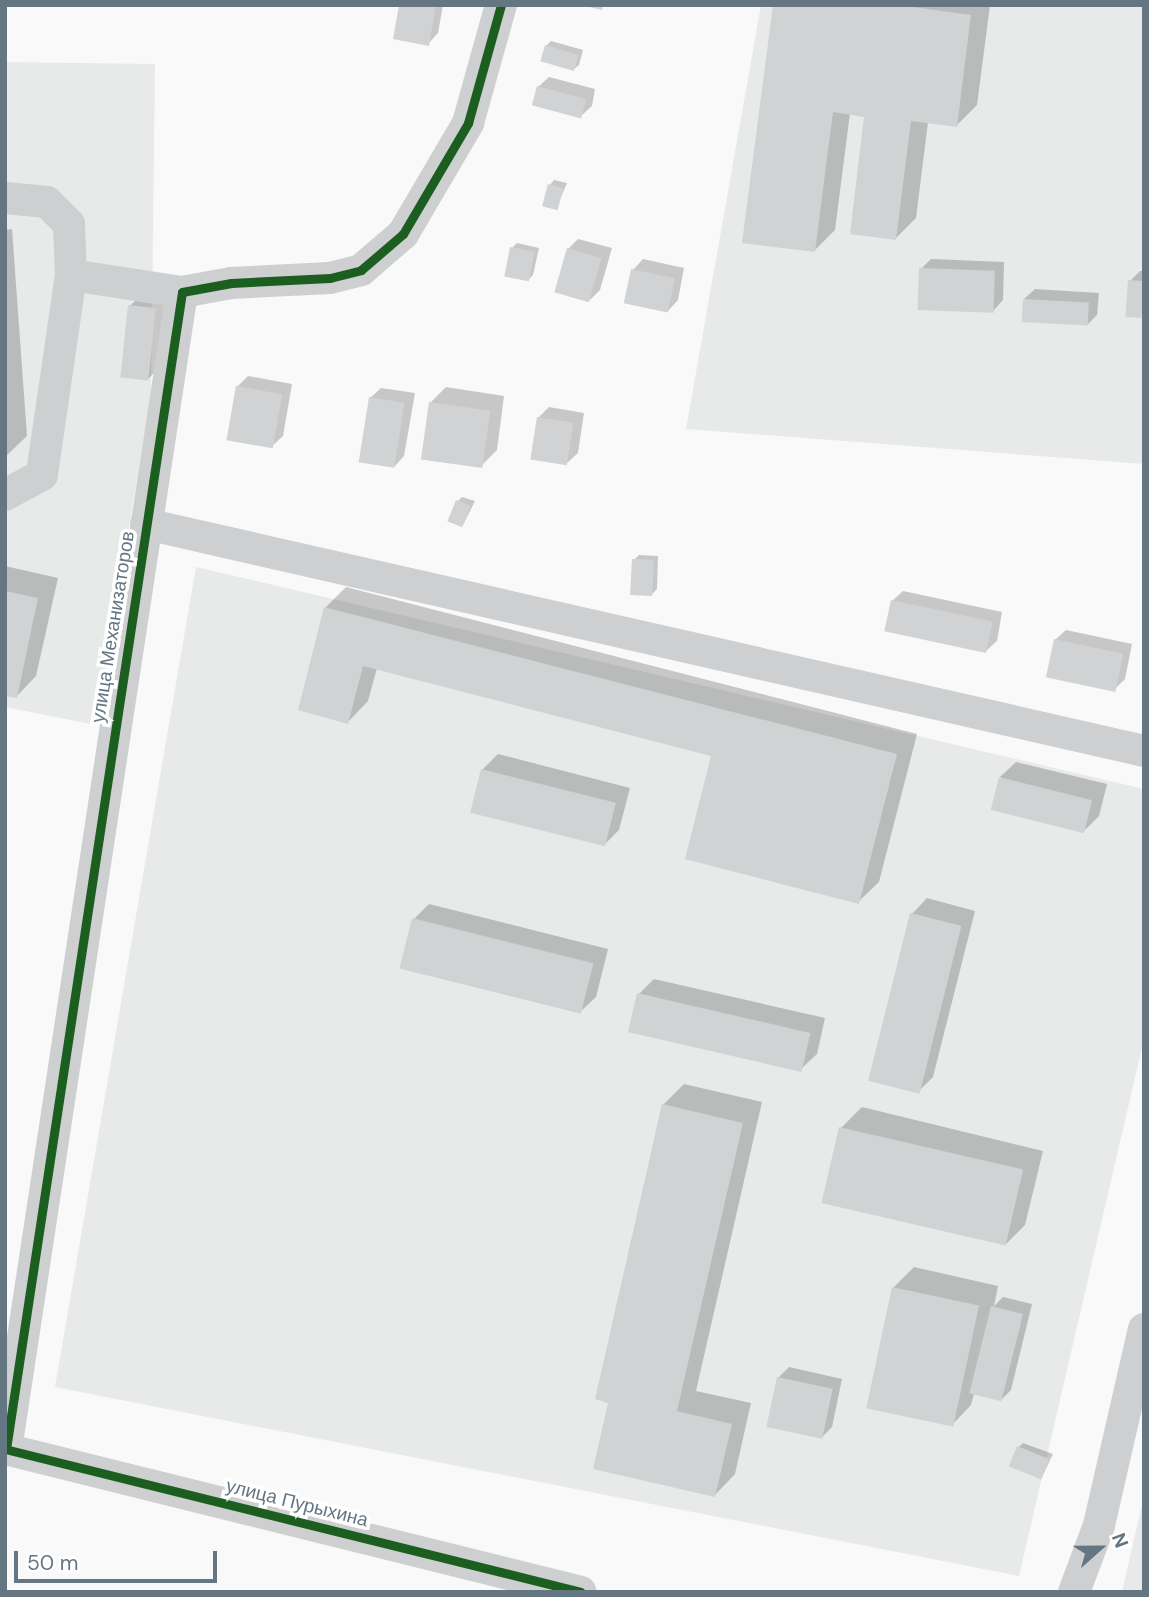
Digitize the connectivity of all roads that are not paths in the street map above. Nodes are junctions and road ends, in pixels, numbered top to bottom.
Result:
1 (501, 5) edge
2 (5, 198) edge
3 (71, 275) junction
4 (182, 292) junction
5 (5, 495) edge
6 (146, 524) junction
7 (1144, 751) edge
8 (1144, 1329) edge
9 (5, 1449) edge
10 (581, 1592) edge
11 (1074, 1592) edge

1 - 4 street
2 - 3 street
3 - 4 street
3 - 5 street
4 - 6 street, улица Механизаторов
6 - 7 street
6 - 9 street, улица Механизаторов
8 - 11 street
9 - 10 street, улица Пурыхина

